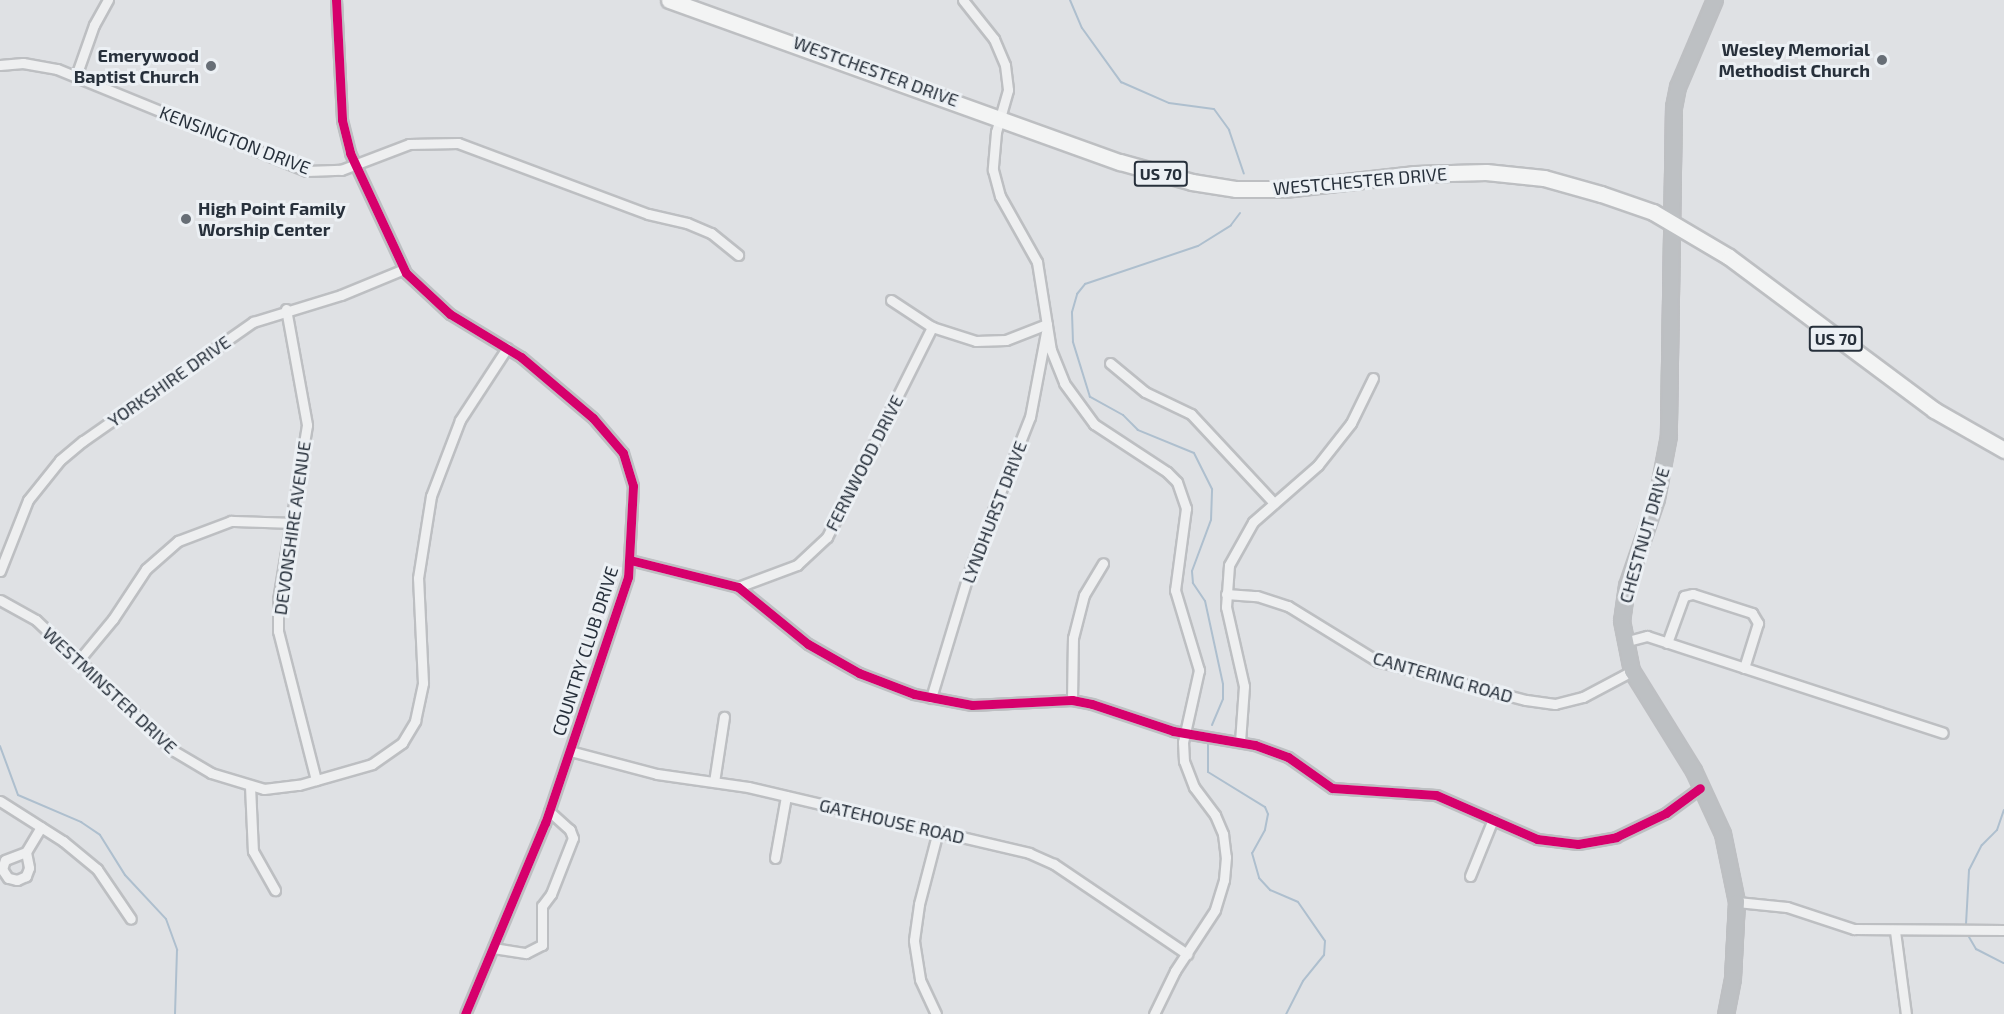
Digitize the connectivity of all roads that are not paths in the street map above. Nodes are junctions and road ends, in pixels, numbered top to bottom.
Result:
1 (108, 0) edge
2 (336, 0) edge
3 (669, 0) edge
4 (963, 0) edge
5 (1715, 0) edge
6 (0, 65) edge
7 (76, 76) junction
8 (1000, 116) junction
9 (356, 164) junction
10 (1672, 223) junction
11 (738, 255) dead end
12 (404, 269) junction
13 (891, 300) dead end
14 (286, 309) junction
15 (1047, 324) junction
16 (932, 327) junction
17 (507, 348) junction
18 (1110, 363) dead end
19 (1373, 378) dead end
20 (2004, 450) edge
21 (1274, 503) junction
22 (290, 523) junction
23 (630, 560) junction
24 (1103, 563) dead end
25 (0, 571) edge
26 (738, 587) junction
27 (1226, 594) junction
28 (0, 600) edge
29 (1624, 642) junction
30 (1667, 643) junction
31 (79, 660) junction
32 (1744, 668) junction
33 (1632, 671) junction
34 (931, 698) junction
35 (1072, 700) junction
36 (724, 717) dead end
37 (1185, 732) junction
38 (1944, 733) dead end
39 (1240, 742) junction
40 (570, 751) junction
41 (316, 780) junction
42 (714, 782) junction
43 (250, 786) junction
44 (1700, 788) junction
45 (786, 796) junction
46 (0, 801) edge
47 (549, 811) junction
48 (1493, 819) junction
49 (40, 827) junction
50 (938, 831) junction
51 (26, 852) dead end
52 (775, 858) dead end
53 (1470, 876) dead end
54 (275, 890) dead end
55 (1737, 902) junction
56 (131, 920) dead end
57 (2004, 930) edge
58 (1895, 931) junction
59 (493, 948) junction
60 (1187, 954) junction
61 (465, 1014) edge
62 (936, 1014) edge
63 (1154, 1014) edge
64 (1726, 1014) edge
65 (1906, 1014) edge

1 - 7 street
2 - 9 street, COUNTRY CLUB DRIVE
3 - 8 main road, WESTCHESTER DRIVE / US 70
4 - 8 street
5 - 10 street, CHESTNUT DRIVE
6 - 7 street, KENSINGTON DRIVE
7 - 9 street, KENSINGTON DRIVE
8 - 10 main road, WESTCHESTER DRIVE / US 70
8 - 15 street
9 - 11 street, KENSINGTON DRIVE
9 - 12 street, COUNTRY CLUB DRIVE
10 - 20 main road, WESTCHESTER DRIVE / US 70
10 - 29 street, CHESTNUT DRIVE
12 - 14 street, YORKSHIRE DRIVE
12 - 17 street, COUNTRY CLUB DRIVE
13 - 16 street
14 - 22 street, DEVONSHIRE AVENUE
14 - 25 street, YORKSHIRE DRIVE
15 - 16 street
15 - 34 street, LYNDHURST DRIVE
15 - 37 street
16 - 26 street, FERNWOOD DRIVE
17 - 23 street, COUNTRY CLUB DRIVE
17 - 41 street, WESTMINSTER DRIVE
18 - 21 street
19 - 21 street
21 - 27 street
22 - 31 street
22 - 41 street, DEVONSHIRE AVENUE
23 - 26 street
23 - 40 street, COUNTRY CLUB DRIVE
24 - 35 street
26 - 34 street
27 - 33 street, CANTERING ROAD
27 - 39 street
28 - 31 street, WESTMINSTER DRIVE
29 - 30 street
29 - 33 street, CHESTNUT DRIVE
30 - 32 street
30 - 32 street
31 - 43 street, WESTMINSTER DRIVE
32 - 38 street
33 - 44 street, CHESTNUT DRIVE
34 - 35 street
35 - 37 street
36 - 42 street
37 - 39 street
37 - 60 street
39 - 48 street
40 - 42 street, GATEHOUSE ROAD
40 - 47 street, COUNTRY CLUB DRIVE
41 - 43 street, WESTMINSTER DRIVE
42 - 45 street, GATEHOUSE ROAD
43 - 54 street
44 - 48 street
44 - 55 street, CHESTNUT DRIVE
45 - 50 street, GATEHOUSE ROAD
45 - 52 street
46 - 49 street
47 - 59 street, COUNTRY CLUB DRIVE
47 - 59 street
48 - 53 street
49 - 51 street
49 - 56 street
50 - 60 street, GATEHOUSE ROAD
50 - 62 street
55 - 58 street
55 - 64 street, CHESTNUT DRIVE
57 - 58 street
58 - 65 street
59 - 61 street, COUNTRY CLUB DRIVE
60 - 63 street

